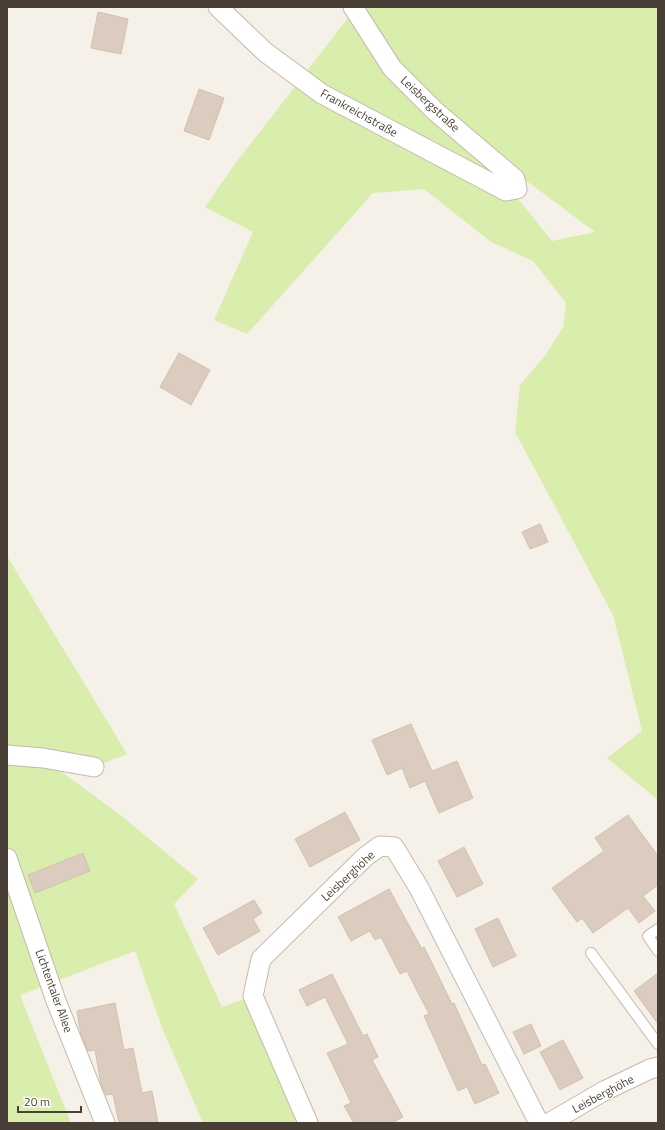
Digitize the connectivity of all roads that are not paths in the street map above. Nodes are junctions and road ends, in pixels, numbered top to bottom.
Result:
1 (218, 7) edge
2 (353, 7) edge
3 (516, 189) joint
4 (7, 755) edge
5 (94, 767) dead end
6 (7, 858) edge
7 (658, 928) edge
8 (658, 951) edge
9 (591, 954) dead end
10 (658, 1044) edge
11 (658, 1067) edge
12 (105, 1123) edge
13 (308, 1123) edge
14 (539, 1123) edge
15 (549, 1123) edge

1 - 3 street, Frankreichstraße
2 - 3 street, Leisbergstraße
4 - 5 street
6 - 12 street, Lichtentaler Allee
7 - 8 lane
9 - 10 lane
11 - 15 street, Leisberghöhe
13 - 14 street, Leisberghöhe

